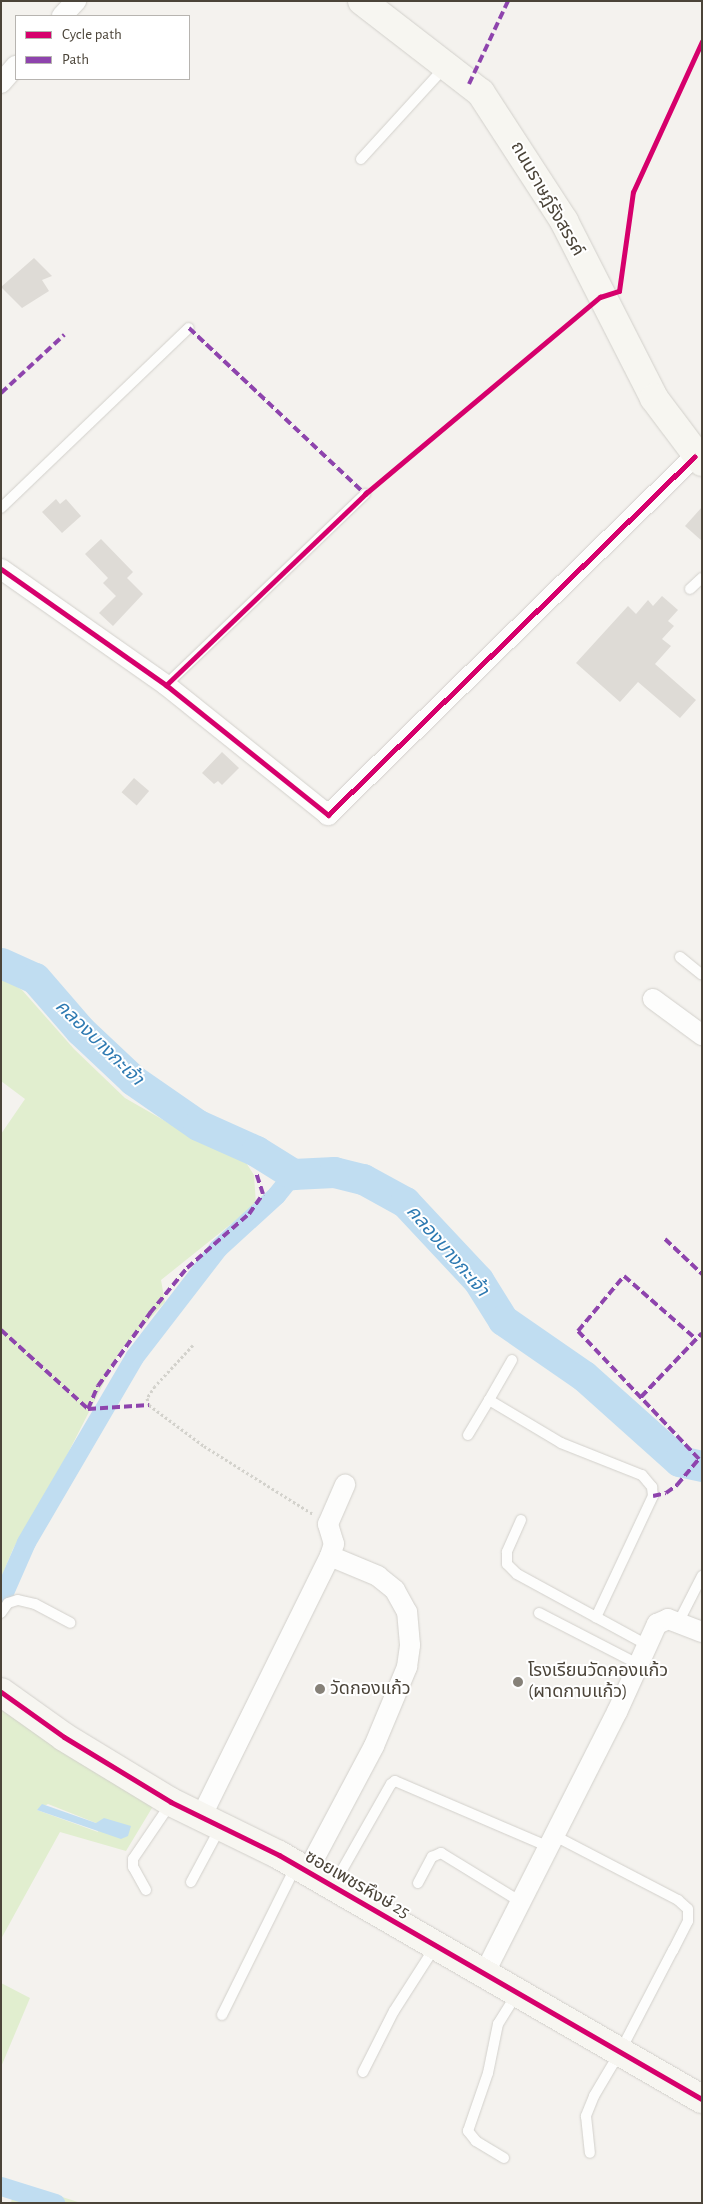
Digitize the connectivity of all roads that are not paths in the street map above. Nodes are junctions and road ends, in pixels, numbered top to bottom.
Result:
1 (76, 1) edge
2 (362, 1) edge
3 (63, 15) edge
4 (446, 66) junction
5 (15, 67) edge
6 (1, 83) edge
7 (361, 159) dead end
8 (189, 328) dead end
9 (698, 459) edge
10 (365, 494) dead end
11 (1, 508) edge
12 (1, 569) edge
13 (702, 578) edge
14 (690, 589) dead end
15 (166, 685) junction
16 (680, 957) dead end
17 (702, 975) edge
18 (653, 999) dead end
19 (702, 1036) edge
20 (512, 1360) dead end
21 (489, 1400) junction
22 (468, 1435) dead end
23 (345, 1485) dead end
24 (521, 1520) dead end
25 (330, 1556) junction
26 (702, 1576) edge
27 (1, 1613) edge
28 (539, 1613) dead end
29 (596, 1617) junction
30 (70, 1623) dead end
31 (678, 1623) junction
32 (702, 1632) edge
33 (647, 1645) junction
34 (638, 1664) junction
35 (1, 1692) edge
36 (171, 1802) junction
37 (211, 1822) junction
38 (552, 1841) junction
39 (302, 1869) junction
40 (191, 1882) dead end
41 (418, 1883) dead end
42 (333, 1887) junction
43 (146, 1890) dead end
44 (521, 1902) junction
45 (435, 1946) junction
46 (484, 1974) junction
47 (518, 1993) junction
48 (222, 2015) dead end
49 (620, 2052) junction
50 (363, 2072) dead end
51 (702, 2099) edge
52 (590, 2153) dead end
53 (504, 2158) dead end

1 - 3 street
2 - 4 street, ถนนราษฎ์รังสรรค์
4 - 7 lane
4 - 9 street, ถนนราษฎ์รังสรรค์
5 - 6 street
8 - 11 lane
9 - 15 street
10 - 15 lane
12 - 15 street
13 - 14 lane
16 - 17 lane
18 - 19 street
20 - 21 lane
21 - 22 lane
21 - 29 lane
23 - 25 street
24 - 29 lane
25 - 37 street
25 - 39 street
26 - 31 lane
27 - 30 lane
28 - 34 lane
29 - 33 lane
31 - 32 street
31 - 33 street
33 - 34 street
34 - 38 street
35 - 36 street, ซอยเพชรหึงษ์ 25
36 - 37 street, ซอยเพชรหึงษ์ 25
36 - 43 lane
37 - 39 street, ซอยเพชรหึงษ์ 25
37 - 40 lane
38 - 42 lane
38 - 44 street
38 - 49 lane
39 - 42 street, ซอยเพชรหึงษ์ 25
39 - 48 lane
41 - 44 lane
42 - 45 street, ซอยเพชรหึงษ์ 25
44 - 46 street
45 - 46 street, ซอยเพชรหึงษ์ 25
45 - 50 lane
46 - 47 street, ซอยเพชรหึงษ์ 25
47 - 49 street, ซอยเพชรหึงษ์ 25
47 - 53 lane
49 - 51 street, ซอยเพชรหึงษ์ 25
49 - 52 lane

